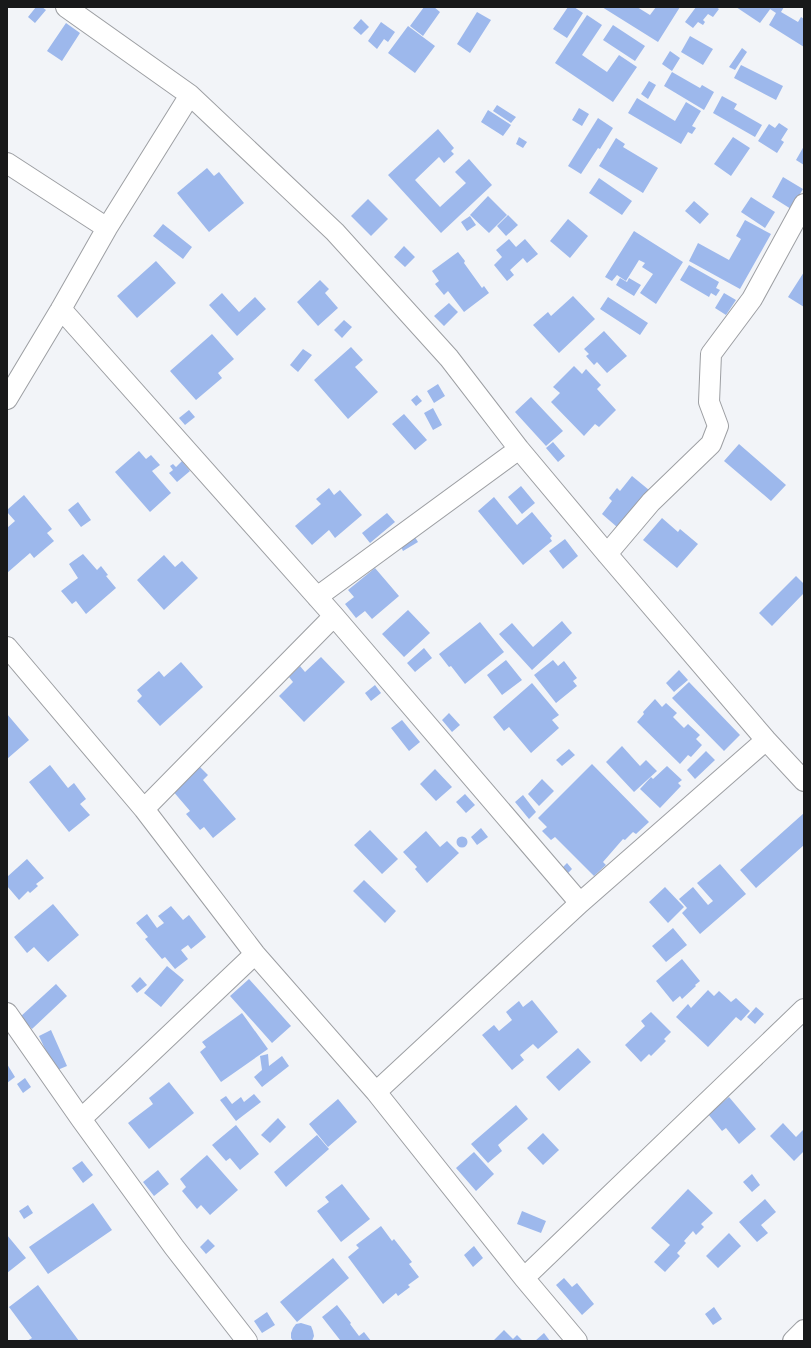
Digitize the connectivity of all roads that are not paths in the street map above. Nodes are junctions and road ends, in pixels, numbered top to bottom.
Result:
1 (66, 7) edge
2 (190, 94) junction
3 (7, 163) edge
4 (804, 204) edge
5 (107, 228) junction
6 (61, 309) junction
7 (7, 399) edge
8 (519, 449) junction
9 (607, 554) junction
10 (317, 597) junction
11 (334, 616) junction
12 (7, 647) edge
13 (766, 740) junction
14 (804, 781) edge
15 (144, 809) junction
16 (580, 903) junction
17 (255, 954) junction
18 (804, 1009) edge
19 (7, 1013) edge
20 (376, 1092) junction
21 (81, 1119) junction
22 (524, 1278) junction
23 (804, 1330) edge
24 (247, 1341) edge
25 (578, 1341) edge
26 (793, 1341) edge

1 - 2 street
2 - 5 street
2 - 8 street
3 - 5 street
4 - 9 street
5 - 6 street
6 - 7 street
6 - 10 street
8 - 9 street
8 - 10 street
9 - 13 street
10 - 11 street
11 - 15 street
11 - 16 street
12 - 15 street
13 - 14 street
13 - 16 street
15 - 17 street
16 - 20 street
17 - 20 street
17 - 21 street
18 - 22 street
19 - 21 street
20 - 22 street
21 - 24 street
22 - 25 street
23 - 26 street

